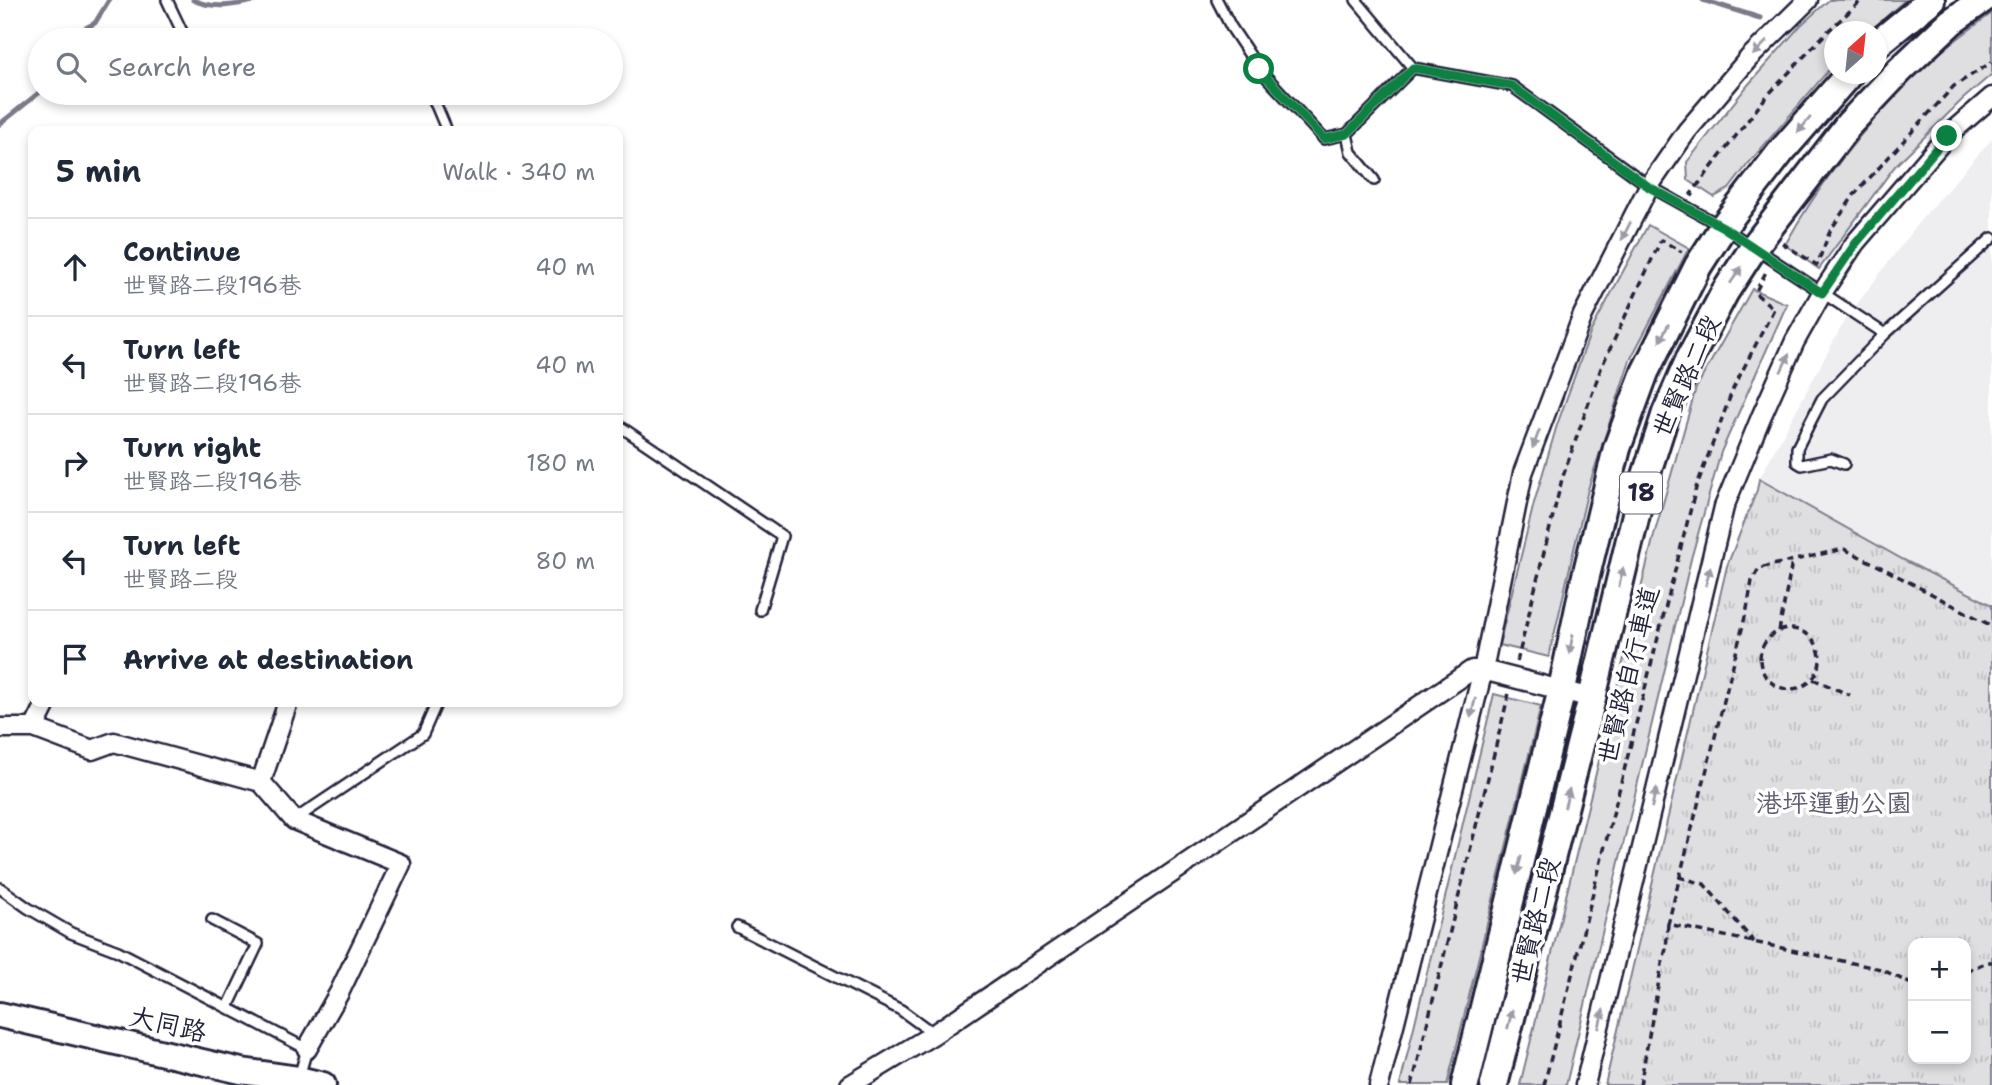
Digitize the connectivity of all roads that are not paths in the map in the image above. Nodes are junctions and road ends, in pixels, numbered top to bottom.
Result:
1 (166, 0) edge
2 (1217, 0) edge
3 (1356, 0) edge
4 (1808, 0) edge
5 (1931, 0) edge
6 (1982, 0) edge
7 (180, 28) edge
8 (1887, 37) edge
9 (1413, 68) junction
10 (1840, 84) edge
11 (1991, 100) edge
12 (436, 105) edge
13 (445, 126) edge
14 (1347, 134) junction
15 (1374, 180) dead end
16 (1649, 187) junction
17 (1723, 227) junction
18 (1992, 237) edge
19 (1755, 247) junction
20 (1822, 293) junction
21 (1885, 334) junction
22 (623, 428) edge
23 (1844, 464) dead end
24 (760, 610) dead end
25 (1483, 670) junction
26 (1562, 689) junction
27 (1592, 698) junction
28 (45, 707) edge
29 (286, 707) edge
30 (435, 707) edge
31 (0, 729) edge
32 (34, 729) junction
33 (261, 782) junction
34 (294, 820) junction
35 (0, 888) edge
36 (212, 920) dead end
37 (737, 927) dead end
38 (228, 1007) junction
39 (0, 1015) edge
40 (934, 1034) junction
41 (307, 1049) junction
42 (239, 1078) edge
43 (311, 1083) edge
44 (850, 1085) edge
45 (1379, 1085) edge
46 (1465, 1085) edge
47 (1494, 1085) edge
48 (1585, 1085) edge

1 - 7 lane
2 - 14 lane
3 - 9 lane
4 -> 16 street
5 - 8 main road
6 - 19 main road, 世賢路二段 / 18
9 - 14 lane
9 - 16 lane
10 -> 17 main road, 世賢路二段 / 18
11 - 20 street
12 - 13 lane
14 - 15 lane
16 - 17 lane
16 -> 25 street
17 - 19 lane
17 -> 26 main road, 世賢路二段 / 18
18 - 21 lane
19 - 20 lane
27 -> 19 main road, 世賢路二段 / 18
20 - 21 lane
48 -> 20 street
21 - 23 lane
22 - 24 lane
25 - 26 street
25 - 40 street
25 -> 45 street
26 - 27 street
26 -> 46 main road, 世賢路二段 / 18
47 -> 27 main road, 世賢路二段 / 18
28 - 32 street
29 - 33 street
30 - 34 lane
31 - 32 street
32 - 33 street
33 - 34 street
34 - 41 street
35 - 38 lane
36 - 38 lane
37 - 40 lane
38 - 41 lane
39 - 42 street, 大同路
40 - 44 street
41 - 43 lane
42 - 43 street, 大同路

